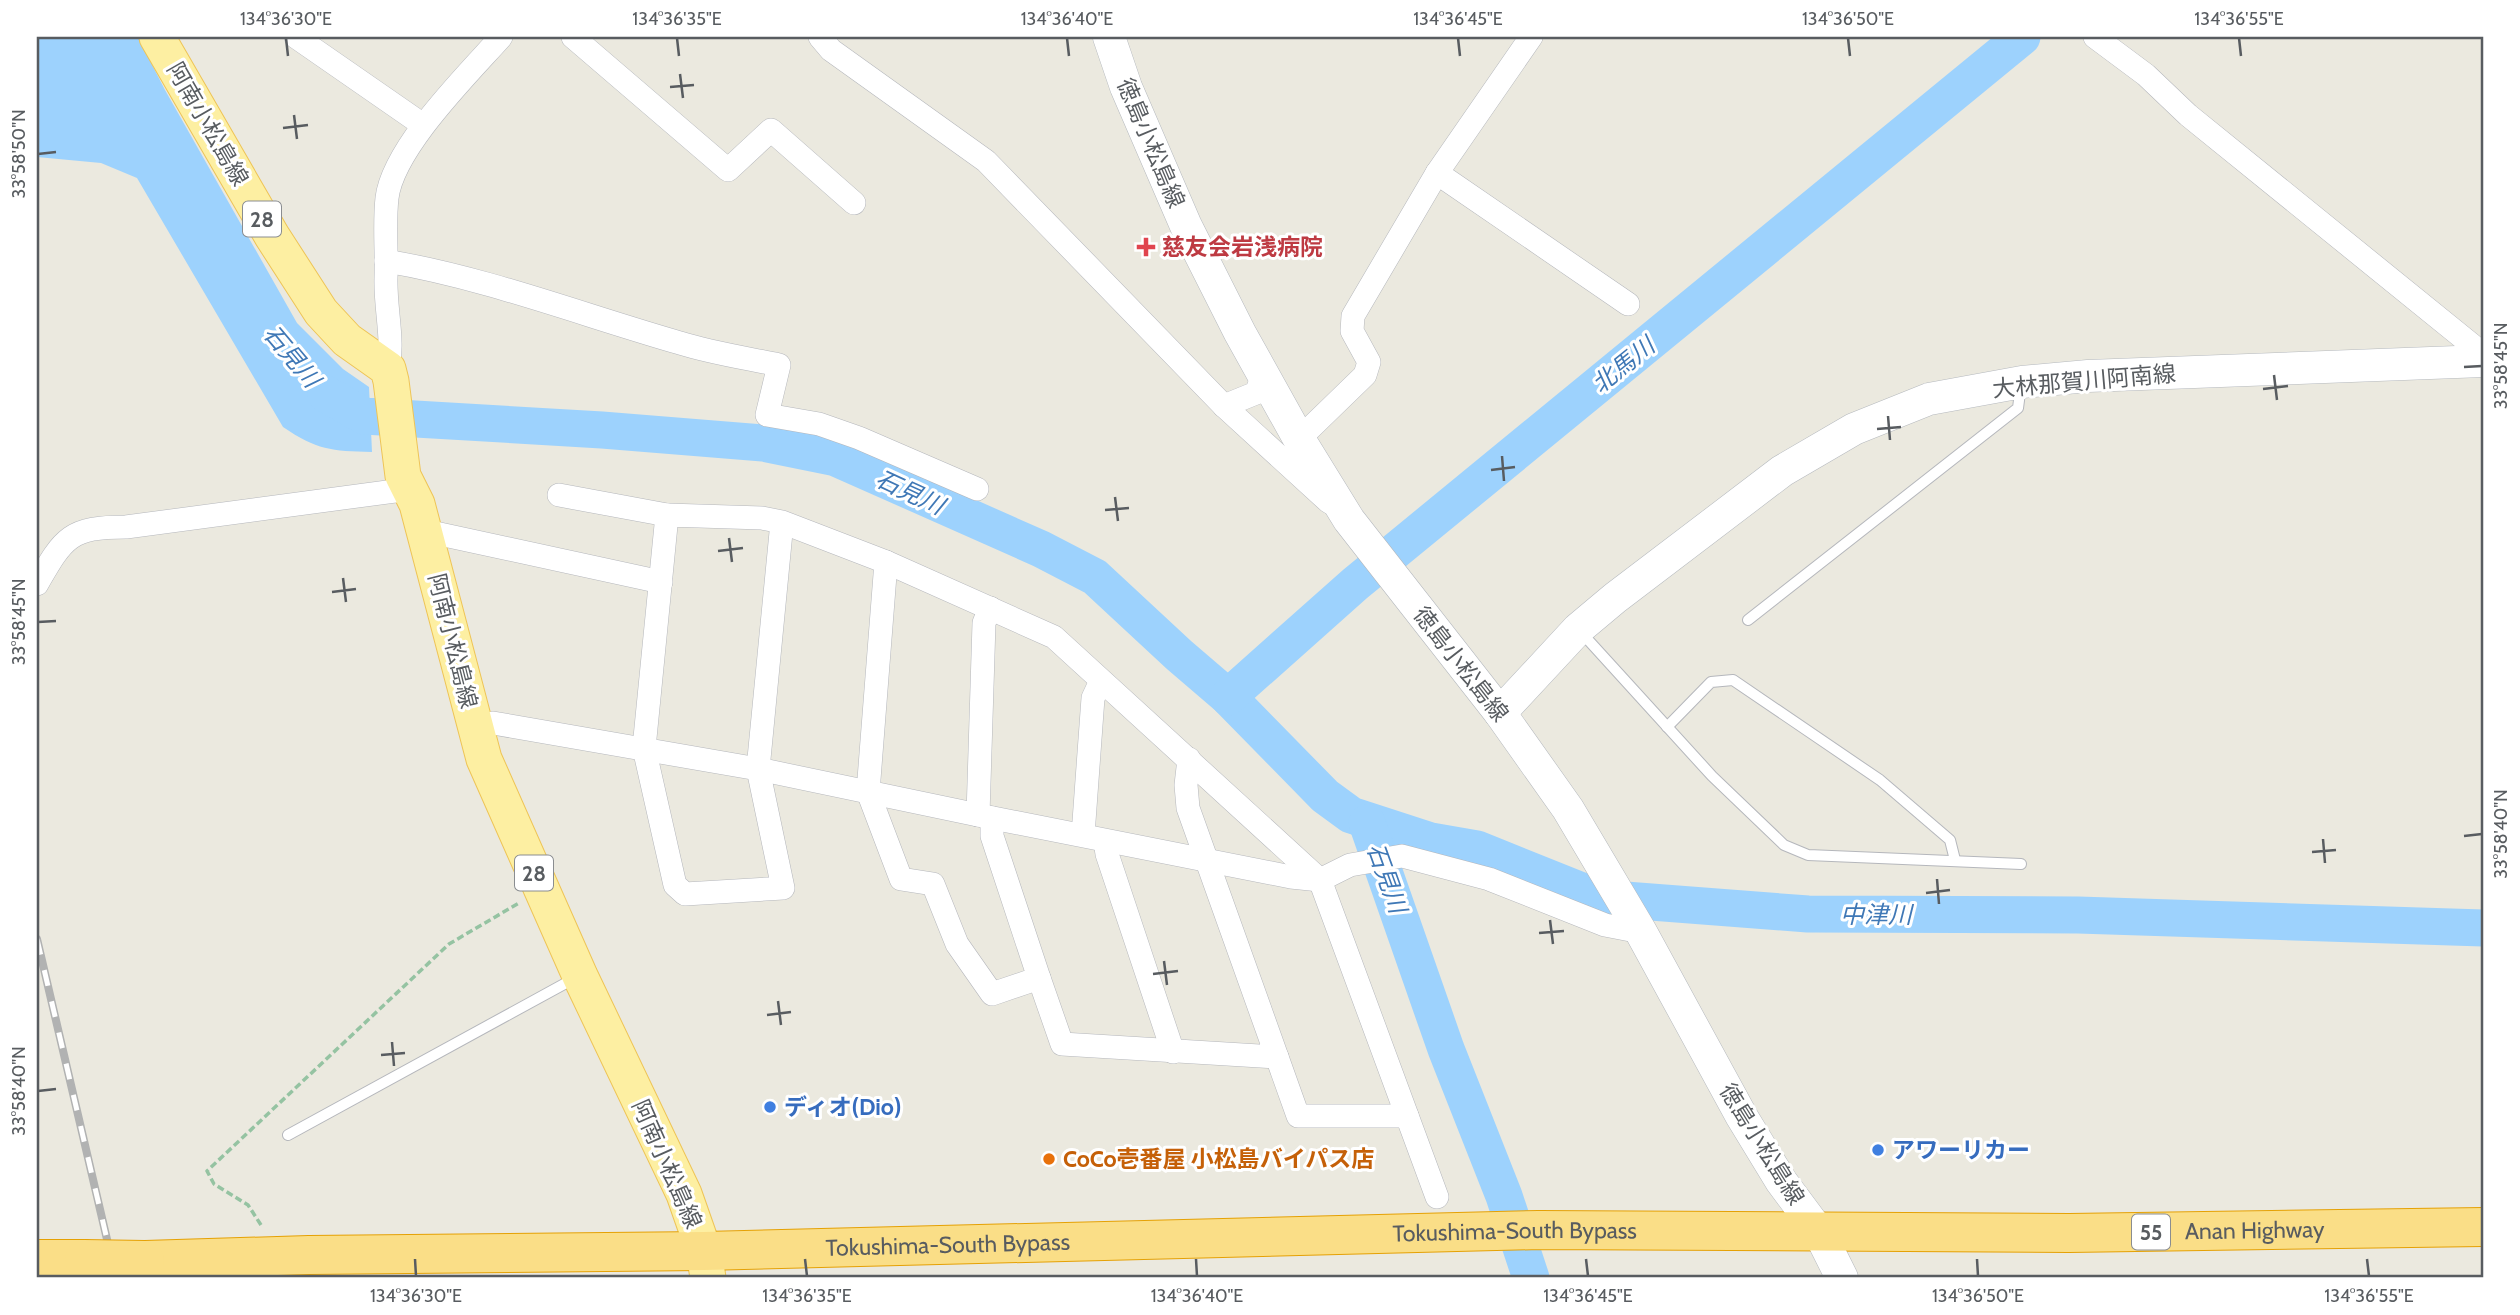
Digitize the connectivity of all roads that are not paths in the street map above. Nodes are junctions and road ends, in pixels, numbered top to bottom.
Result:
1 (157, 37) edge
2 (296, 37) edge
3 (501, 37) edge
4 (573, 37) edge
5 (821, 37) edge
6 (1109, 37) edge
7 (1531, 37) edge
8 (2095, 37) edge
9 (424, 125) junction
10 (1437, 173) junction
11 (854, 203) dead end
12 (386, 261) junction
13 (1628, 304) dead end
14 (2483, 354) edge
15 (2483, 361) edge
16 (389, 375) junction
17 (1264, 376) junction
18 (2022, 382) junction
19 (1224, 406) junction
20 (1299, 439) junction
21 (410, 489) junction
22 (977, 489) dead end
23 (559, 495) dead end
24 (667, 515) junction
25 (1349, 520) junction
26 (782, 522) junction
27 (425, 534) junction
28 (886, 562) junction
29 (661, 582) junction
30 (37, 584) edge
31 (990, 608) junction
32 (1748, 620) dead end
33 (1578, 629) junction
34 (1101, 681) junction
35 (1500, 713) junction
36 (475, 727) junction
37 (1667, 727) junction
38 (644, 748) junction
39 (1189, 759) junction
40 (758, 769) junction
41 (868, 792) junction
42 (985, 817) junction
43 (1094, 838) junction
44 (1955, 860) junction
45 (1208, 862) junction
46 (2021, 864) dead end
47 (1320, 880) junction
48 (1635, 921) junction
49 (580, 976) junction
50 (1039, 978) junction
51 (1173, 1052) junction
52 (1277, 1057) junction
53 (1406, 1116) junction
54 (288, 1135) dead end
55 (1437, 1196) dead end
56 (2483, 1227) edge
57 (1818, 1232) junction
58 (37, 1259) edge
59 (706, 1265) edge
60 (1842, 1278) edge

1 - 16 main road, 阿南小松島線 / 28
2 - 9 street
3 - 9 street
4 - 11 street
5 - 19 street
6 - 17 main road, 徳島小松島線
7 - 10 street
8 - 14 street
9 - 12 street
10 - 13 street
10 - 20 street
12 - 16 street
12 - 22 street
15 - 18 main road, 大林那賀川阿南線
16 - 21 main road, 阿南小松島線 / 28
17 - 19 street
17 - 20 main road, 徳島小松島線
18 - 32 lane
18 - 33 main road, 大林那賀川阿南線
19 - 25 street
20 - 25 main road, 徳島小松島線
21 - 27 main road, 阿南小松島線 / 28
21 - 30 street
23 - 24 street
24 - 26 street
24 - 29 street
25 - 35 main road, 徳島小松島線
26 - 28 street
26 - 40 street
27 - 29 street
27 - 36 main road, 阿南小松島線 / 28
28 - 31 street
28 - 41 street
29 - 38 street
31 - 34 street
31 - 42 street
33 - 35 main road, 大林那賀川阿南線
33 - 37 lane
34 - 39 street
34 - 43 street
35 - 48 main road, 徳島小松島線
36 - 38 street
36 - 49 main road, 阿南小松島線 / 28
37 - 44 lane
37 - 44 lane
38 - 40 street
38 - 40 street
39 - 45 street
39 - 47 street
40 - 41 street
41 - 42 street
41 - 50 street
42 - 43 street
42 - 50 street
43 - 45 street
43 - 51 street
44 - 46 lane
45 - 47 street
45 - 52 street
47 - 48 street
47 - 53 street
48 - 57 main road, 徳島小松島線
49 - 54 lane
49 - 59 main road, 阿南小松島線 / 28
50 - 51 street
51 - 52 street
52 - 53 street
53 - 55 street
56 - 57 highway, Anan Highway / 55
57 - 59 highway, Tokushima-South Bypass / 55
57 - 60 main road, 徳島小松島線
58 - 59 highway, Tokushima-South Bypass / 55, bridge

